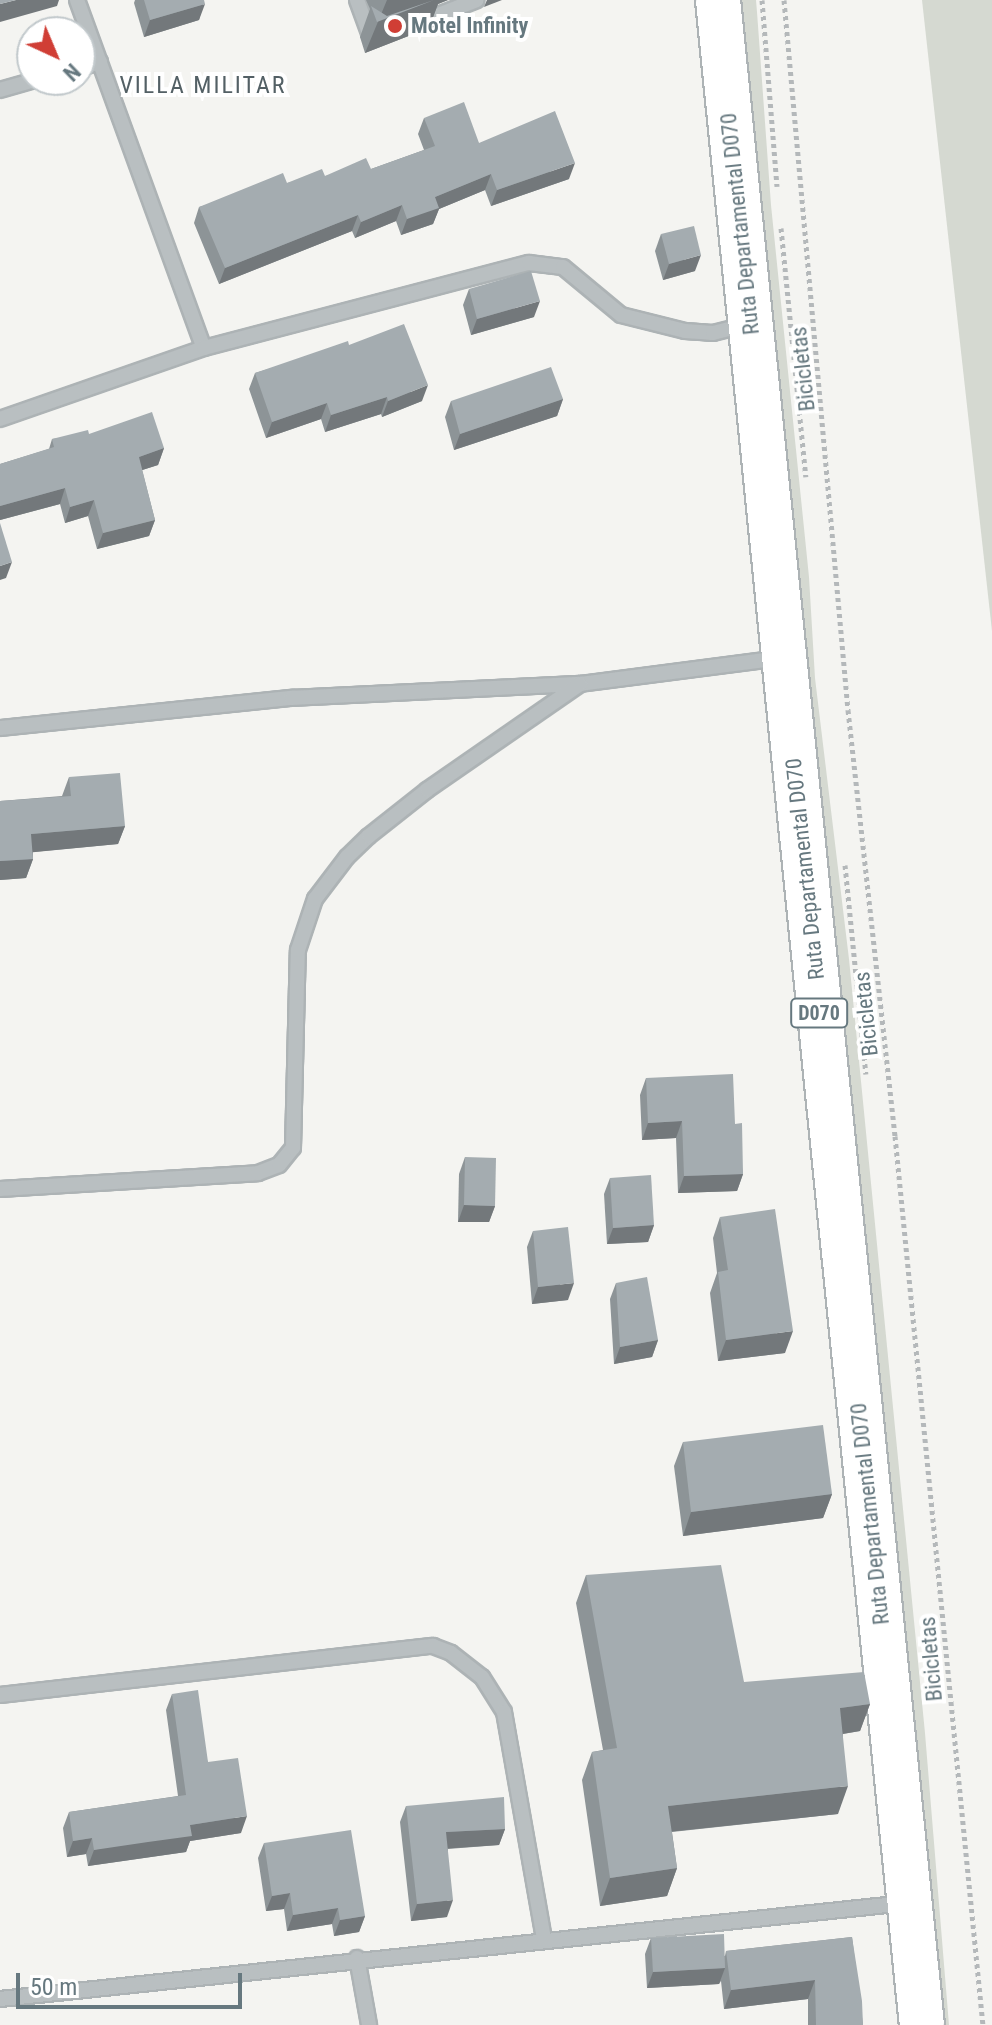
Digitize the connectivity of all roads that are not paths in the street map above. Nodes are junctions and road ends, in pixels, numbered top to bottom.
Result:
1 (77, 0) edge
2 (357, 0) edge
3 (477, 0) edge
4 (718, 0) edge
5 (100, 62) junction
6 (96, 63) edge
7 (750, 323) junction
8 (204, 348) junction
9 (0, 419) edge
10 (783, 657) junction
11 (580, 684) junction
12 (0, 728) edge
13 (0, 1189) edge
14 (0, 1695) edge
15 (909, 1902) junction
16 (544, 1939) junction
17 (357, 1958) junction
18 (0, 1999) edge
19 (369, 2025) edge
20 (922, 2025) edge

1 - 5 street
2 - 3 street
4 - 7 main road, Ruta Departamental D070 / D070
5 - 6 street
5 - 8 street
7 - 8 street
7 - 10 main road, Ruta Departamental D070 / D070
8 - 9 street
10 - 11 street
10 - 15 main road, Ruta Departamental D070 / D070
11 - 12 street
11 - 13 street
14 - 16 street
15 - 16 street
15 - 20 main road, Ruta Departamental D070 / D070
16 - 17 street
17 - 18 street
17 - 19 street

